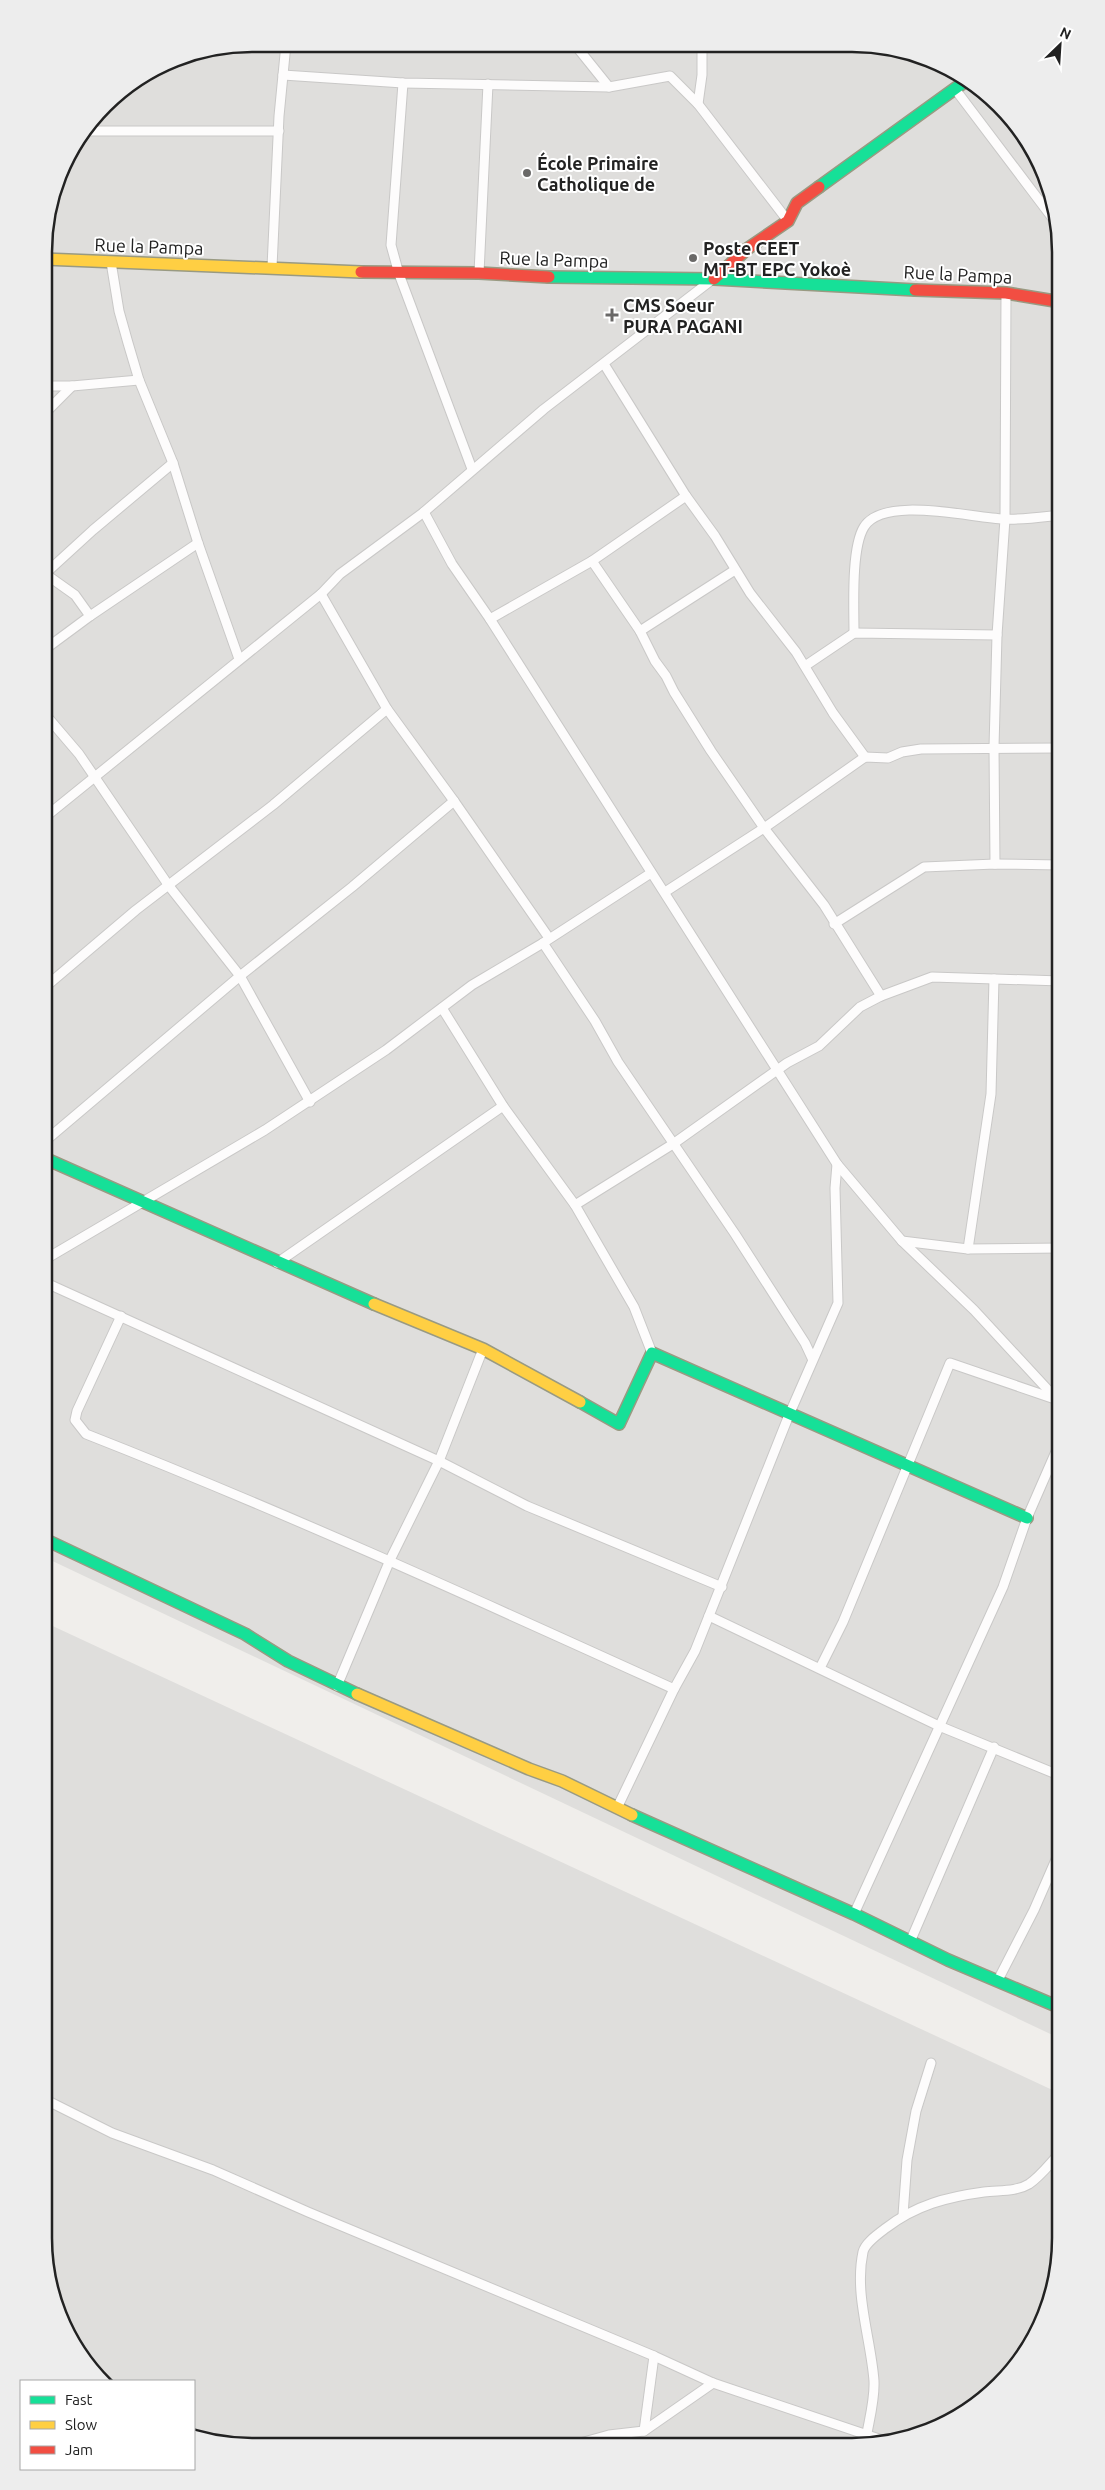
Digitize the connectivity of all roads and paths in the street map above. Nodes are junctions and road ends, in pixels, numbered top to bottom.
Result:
1 (285, 52) edge
2 (581, 52) edge
3 (702, 52) edge
4 (283, 76) junction
5 (403, 83) junction
6 (488, 84) junction
7 (961, 84) edge
8 (609, 87) junction
9 (955, 89) junction
10 (698, 104) junction
11 (94, 131) edge
12 (279, 131) junction
13 (1049, 212) edge
14 (788, 220) junction
15 (52, 259) edge
16 (111, 262) junction
17 (272, 267) junction
18 (479, 273) junction
19 (399, 274) junction
20 (714, 279) junction
21 (1006, 293) junction
22 (1052, 301) edge
23 (604, 364) junction
24 (139, 380) junction
25 (52, 386) edge
26 (72, 386) junction
27 (52, 406) edge
28 (173, 463) junction
29 (472, 469) junction
30 (686, 496) junction
31 (424, 512) junction
32 (1052, 516) edge
33 (1005, 519) junction
34 (198, 543) junction
35 (592, 561) junction
36 (52, 567) edge
37 (735, 570) junction
38 (52, 578) edge
39 (321, 594) junction
40 (90, 616) junction
41 (490, 619) junction
42 (640, 631) junction
43 (854, 633) junction
44 (997, 635) junction
45 (52, 644) edge
46 (239, 659) junction
47 (805, 666) junction
48 (387, 709) junction
49 (52, 723) edge
50 (994, 748) junction
51 (1052, 748) edge
52 (865, 756) junction
53 (96, 777) junction
54 (454, 801) junction
55 (52, 812) edge
56 (764, 828) junction
57 (995, 864) junction
58 (1052, 865) edge
59 (651, 873) junction
60 (169, 886) junction
61 (665, 892) junction
62 (834, 924) junction
63 (546, 941) junction
64 (240, 976) junction
65 (994, 979) junction
66 (52, 981) edge
67 (1052, 981) edge
68 (881, 996) junction
69 (442, 1008) junction
70 (778, 1071) junction
71 (310, 1102) junction
72 (503, 1106) junction
73 (52, 1135) edge
74 (673, 1144) junction
75 (52, 1161) edge
76 (837, 1164) junction
77 (142, 1200) junction
78 (575, 1206) junction
79 (902, 1240) junction
80 (1052, 1248) edge
81 (968, 1249) junction
82 (52, 1255) edge
83 (277, 1263) junction
84 (52, 1286) edge
85 (121, 1316) junction
86 (482, 1349) junction
87 (652, 1353) junction
88 (812, 1358) junction
89 (1052, 1394) edge
90 (1052, 1399) edge
91 (789, 1415) junction
92 (1052, 1460) edge
93 (439, 1461) junction
94 (909, 1463) junction
95 (1026, 1518) junction
96 (52, 1543) edge
97 (390, 1560) junction
98 (722, 1587) junction
99 (709, 1616) junction
100 (820, 1668) junction
101 (337, 1686) junction
102 (674, 1689) junction
103 (939, 1726) junction
104 (994, 1747) junction
105 (1052, 1772) edge
106 (617, 1808) junction
107 (1052, 1869) edge
108 (854, 1914) junction
109 (910, 1942) junction
110 (998, 1980) junction
111 (1052, 2004) edge
112 (931, 2063) dead end
113 (52, 2103) edge
114 (1052, 2161) edge
115 (903, 2215) junction
116 (654, 2356) junction
117 (713, 2383) junction
118 (644, 2431) junction
119 (867, 2433) junction
120 (875, 2436) edge
121 (866, 2437) edge
122 (597, 2438) edge

1 - 4 street
2 - 8 street
3 - 10 street
4 - 5 street
4 - 12 street
5 - 6 street
5 - 19 street
6 - 8 street
6 - 18 street
7 - 9 street
8 - 10 street
9 - 13 street
9 - 14 street
10 - 14 street
11 - 12 street
12 - 17 street
14 - 20 street
15 - 16 street, Rue la Pampa
16 - 17 street, Rue la Pampa
16 - 24 street
17 - 19 street, Rue la Pampa
18 - 19 street, Rue la Pampa
18 - 20 street, Rue la Pampa
19 - 29 street
20 - 21 street, Rue la Pampa
20 - 23 street
21 - 22 street, Rue la Pampa
21 - 33 street
23 - 29 street
23 - 30 street
24 - 26 street
24 - 28 street
25 - 26 street
26 - 27 street
28 - 34 street
28 - 36 street
29 - 31 street
30 - 35 street
30 - 37 street
31 - 39 street
31 - 41 street
32 - 33 street
33 - 43 street
33 - 44 street
34 - 40 street
34 - 46 street
35 - 41 street
35 - 42 street
37 - 42 street
37 - 47 street
38 - 40 street
39 - 46 street
39 - 48 street
40 - 45 street
41 - 59 street
42 - 56 street
43 - 44 street
43 - 47 street
44 - 50 street
46 - 53 street
47 - 52 street
48 - 54 street
48 - 60 street
49 - 53 street
50 - 51 street
50 - 52 street
50 - 57 street
52 - 56 street
53 - 55 street
53 - 60 street
54 - 63 street
54 - 64 street
56 - 61 street
56 - 62 street
57 - 58 street
57 - 62 street
59 - 61 street
59 - 63 street
60 - 64 street
60 - 66 street
61 - 70 street
62 - 68 street
63 - 69 street
63 - 74 street
64 - 71 street
64 - 73 street
65 - 67 street
65 - 68 street
65 - 81 street
68 - 70 street
69 - 71 street
69 - 72 street
70 - 74 street
70 - 76 street
71 - 77 street
72 - 78 street
72 - 83 street
74 - 78 street
74 - 88 street
75 - 77 street
76 - 79 street
76 - 88 street
77 - 82 street
77 - 83 street
78 - 87 street
79 - 81 street
79 - 89 street
80 - 81 street
83 - 86 street
84 - 85 street
85 - 93 street
85 - 97 street
86 - 87 street
86 - 93 street
87 - 91 street
88 - 91 street
90 - 94 street
91 - 94 street
91 - 98 street
92 - 95 street
93 - 97 street
93 - 98 street
94 - 95 street
94 - 100 street
95 - 103 street
96 - 101 street
97 - 101 street
97 - 102 street
98 - 99 street
99 - 100 street
99 - 102 street
100 - 103 street
101 - 106 street
102 - 106 street
103 - 104 street
103 - 108 street
104 - 105 street
104 - 109 street
106 - 108 street
107 - 110 street
108 - 109 street
109 - 110 street
110 - 111 street
112 - 115 street
113 - 116 street
114 - 115 street
115 - 119 street
116 - 117 street
116 - 118 street
117 - 118 street
117 - 119 street
118 - 122 street
119 - 120 street
119 - 121 street

